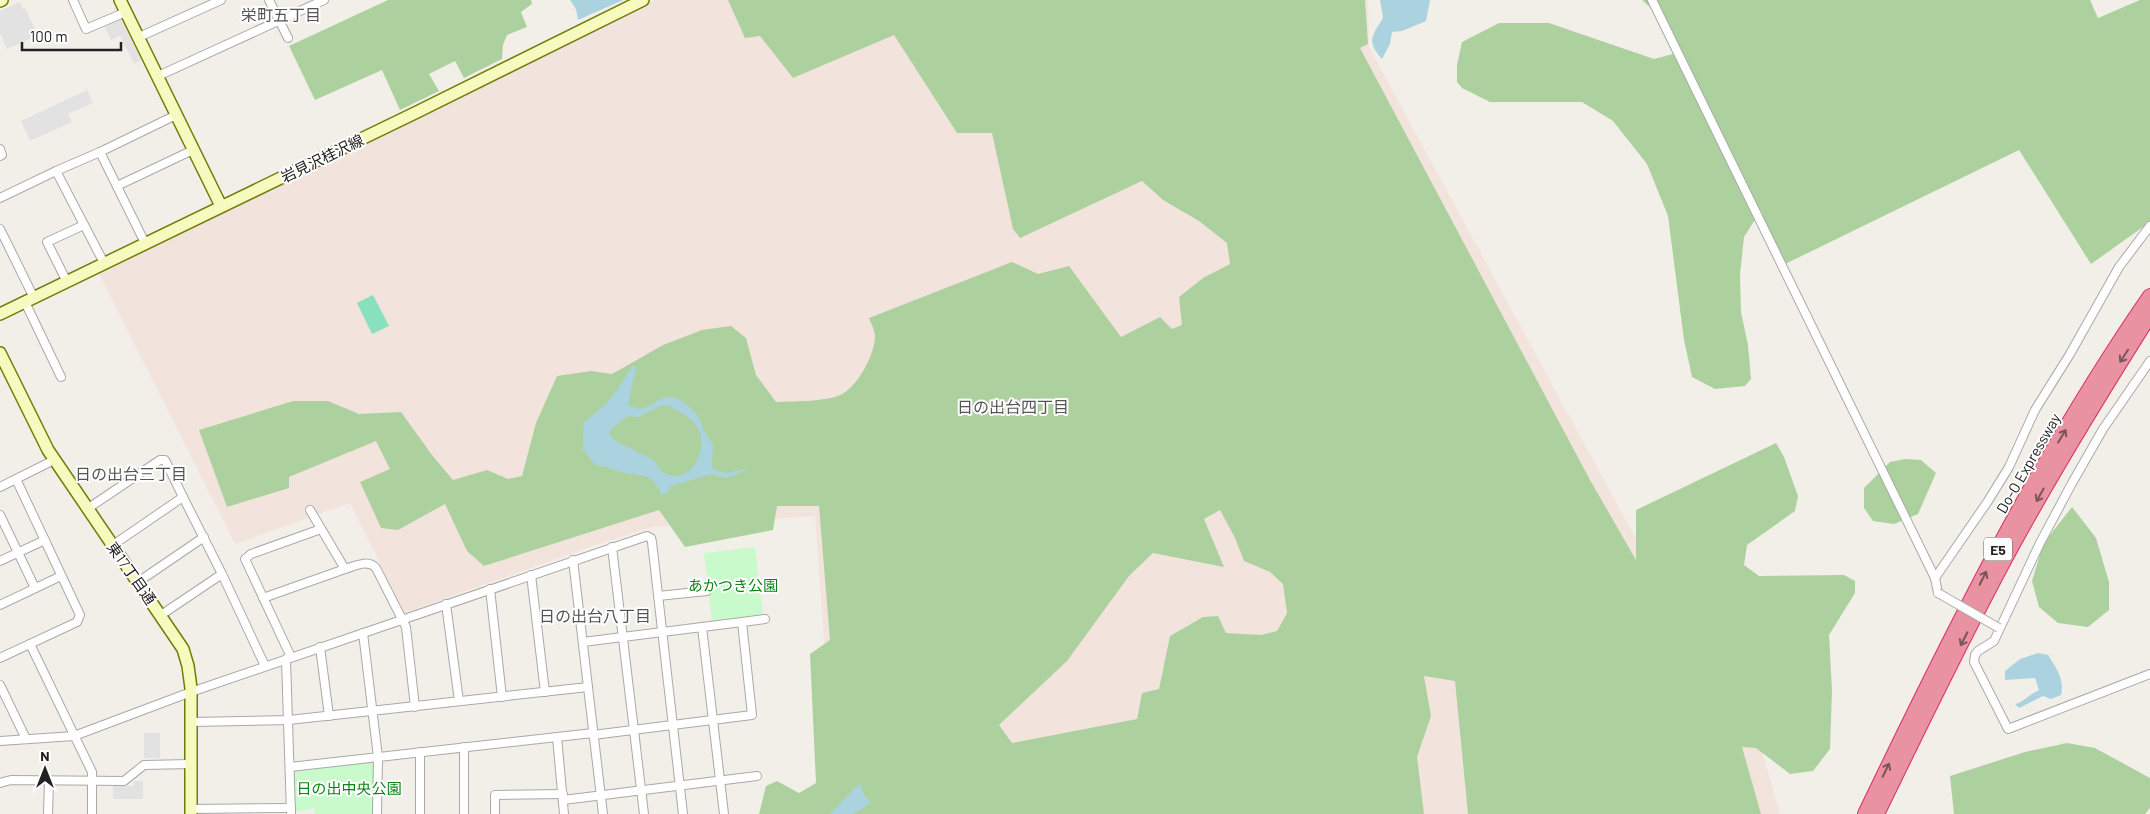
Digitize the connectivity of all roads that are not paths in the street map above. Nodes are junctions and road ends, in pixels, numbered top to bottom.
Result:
1 (73, 0) edge
2 (120, 0) edge
3 (221, 0) edge
4 (269, 0) edge
5 (324, 0) edge
6 (643, 0) edge
7 (1652, 0) edge
8 (126, 12) junction
9 (279, 21) junction
10 (139, 37) junction
11 (288, 38) dead end
12 (158, 76) junction
13 (176, 115) junction
14 (0, 149) edge
15 (193, 150) junction
16 (100, 152) junction
17 (0, 156) edge
18 (56, 171) junction
19 (117, 186) junction
20 (0, 198) edge
21 (221, 206) junction
22 (84, 225) junction
23 (2150, 226) edge
24 (0, 229) edge
25 (145, 243) junction
26 (104, 263) junction
27 (67, 282) junction
28 (2150, 296) edge
29 (30, 300) junction
30 (0, 314) edge
31 (2150, 315) edge
32 (0, 353) edge
33 (2150, 361) edge
34 (61, 377) dead end
35 (54, 460) junction
36 (16, 479) junction
37 (0, 487) edge
38 (183, 497) junction
39 (88, 509) junction
40 (310, 510) dead end
41 (0, 515) edge
42 (321, 529) junction
43 (204, 537) junction
44 (45, 540) junction
45 (113, 545) junction
46 (612, 546) junction
47 (18, 552) junction
48 (573, 560) junction
49 (0, 561) edge
50 (345, 569) junction
51 (222, 574) junction
52 (531, 574) junction
53 (61, 576) junction
54 (1935, 578) junction
55 (138, 582) junction
56 (35, 588) junction
57 (490, 589) junction
58 (707, 590) dead end
59 (0, 594) edge
60 (658, 596) junction
61 (262, 598) junction
62 (2, 604) edge
63 (446, 604) junction
64 (161, 615) junction
65 (403, 619) junction
66 (764, 619) dead end
67 (742, 622) junction
68 (702, 627) junction
69 (1999, 628) junction
70 (363, 632) junction
71 (662, 632) junction
72 (622, 637) junction
73 (583, 642) junction
74 (30, 644) junction
75 (320, 647) junction
76 (0, 658) edge
77 (288, 658) junction
78 (265, 666) junction
79 (2150, 674) edge
80 (0, 685) edge
81 (588, 686) junction
82 (191, 692) junction
83 (545, 692) junction
84 (502, 697) junction
85 (459, 702) junction
86 (415, 707) junction
87 (372, 712) junction
88 (329, 716) junction
89 (289, 720) junction
90 (713, 720) junction
91 (191, 722) junction
92 (673, 725) junction
93 (634, 730) junction
94 (593, 734) junction
95 (74, 736) junction
96 (557, 737) junction
97 (26, 739) junction
98 (0, 741) edge
99 (464, 747) junction
100 (420, 752) junction
101 (378, 757) junction
102 (191, 764) junction
103 (290, 767) junction
104 (757, 776) dead end
105 (49, 781) junction
106 (92, 781) junction
107 (721, 781) junction
108 (0, 783) edge
109 (680, 787) junction
110 (641, 790) junction
111 (600, 796) junction
112 (563, 797) junction
113 (191, 811) edge
114 (291, 811) edge
115 (48, 814) edge
116 (92, 814) edge
117 (378, 814) edge
118 (420, 814) edge
119 (464, 814) edge
120 (495, 814) edge
121 (564, 814) edge
122 (603, 814) edge
123 (644, 814) edge
124 (683, 814) edge
125 (724, 814) edge
126 (1865, 814) edge
127 (1877, 814) edge

1 - 8 street
2 - 8 street
3 - 10 street
4 - 9 street
5 - 9 street
6 - 21 street, 岩見沢桂沢線
7 - 54 street
8 - 10 street
9 - 11 street
9 - 12 street
10 - 12 street
12 - 13 street
13 - 15 street
13 - 16 street
14 - 17 street
15 - 19 street
15 - 21 street
16 - 18 street
16 - 19 street
18 - 20 street
18 - 22 street
19 - 25 street
21 - 25 street, 岩見沢桂沢線
22 - 26 street
22 - 27 street
23 - 54 street
24 - 29 street
25 - 26 street, 岩見沢桂沢線
26 - 27 street, 岩見沢桂沢線
27 - 29 street, 岩見沢桂沢線
126 -> 28 highway, Do-O Expressway / E5
29 - 30 street, 岩見沢桂沢線
29 - 34 street
31 -> 127 highway, Do-O Expressway / E5
32 - 35 street, 東17丁目通
33 - 69 street
35 - 36 street
35 - 39 street, 東17丁目通
36 - 37 street
36 - 44 street
38 - 39 street
38 - 43 street
38 - 45 street
39 - 45 street, 東17丁目通
40 - 42 street
41 - 47 street
42 - 50 street
42 - 61 street
43 - 51 street
43 - 55 street
44 - 47 street
44 - 53 street
45 - 55 street, 東17丁目通
46 - 48 street
46 - 60 street
46 - 72 street
47 - 49 street
47 - 56 street
48 - 52 street
48 - 73 street
50 - 61 street
50 - 65 street
51 - 64 street
51 - 78 street
52 - 57 street
52 - 83 street
53 - 56 street
53 - 74 street
54 - 69 street, bridge
55 - 64 street, 東17丁目通
56 - 62 street
57 - 63 street
57 - 84 street
58 - 60 street
59 - 62 street
60 - 71 street
61 - 77 street
63 - 65 street
63 - 85 street
64 - 82 street, 東17丁目通
65 - 70 street
65 - 86 street
66 - 67 street
67 - 68 street
67 - 90 street
68 - 71 street
68 - 90 street
69 - 79 street
70 - 75 street
70 - 87 street
71 - 72 street
71 - 92 street
72 - 73 street
72 - 93 street
73 - 81 street
74 - 76 street
74 - 95 street
75 - 77 street
75 - 88 street
77 - 78 street
77 - 89 street
78 - 82 street
80 - 97 street
81 - 83 street
81 - 94 street
82 - 91 street, 東17丁目通
82 - 95 street
83 - 84 street
84 - 85 street
85 - 86 street
86 - 87 street
87 - 88 street
87 - 101 street
88 - 89 street
89 - 91 street
89 - 103 street
90 - 92 street
90 - 107 street
91 - 102 street, 東17丁目通
92 - 93 street
92 - 109 street
93 - 94 street
93 - 110 street
94 - 96 street
94 - 111 street
95 - 97 street
95 - 106 street
96 - 99 street
96 - 112 street
97 - 98 street
99 - 100 street
99 - 119 street
100 - 101 street
100 - 118 street
101 - 103 street
101 - 117 street
102 - 106 street
102 - 113 street, 東17丁目通
103 - 114 street
104 - 107 street
105 - 106 street
105 - 108 street
105 - 115 street
106 - 116 street
107 - 109 street
107 - 125 street
109 - 110 street
109 - 124 street
110 - 111 street
110 - 123 street
111 - 112 street
111 - 122 street
112 - 120 street
112 - 121 street
113 - 114 street

